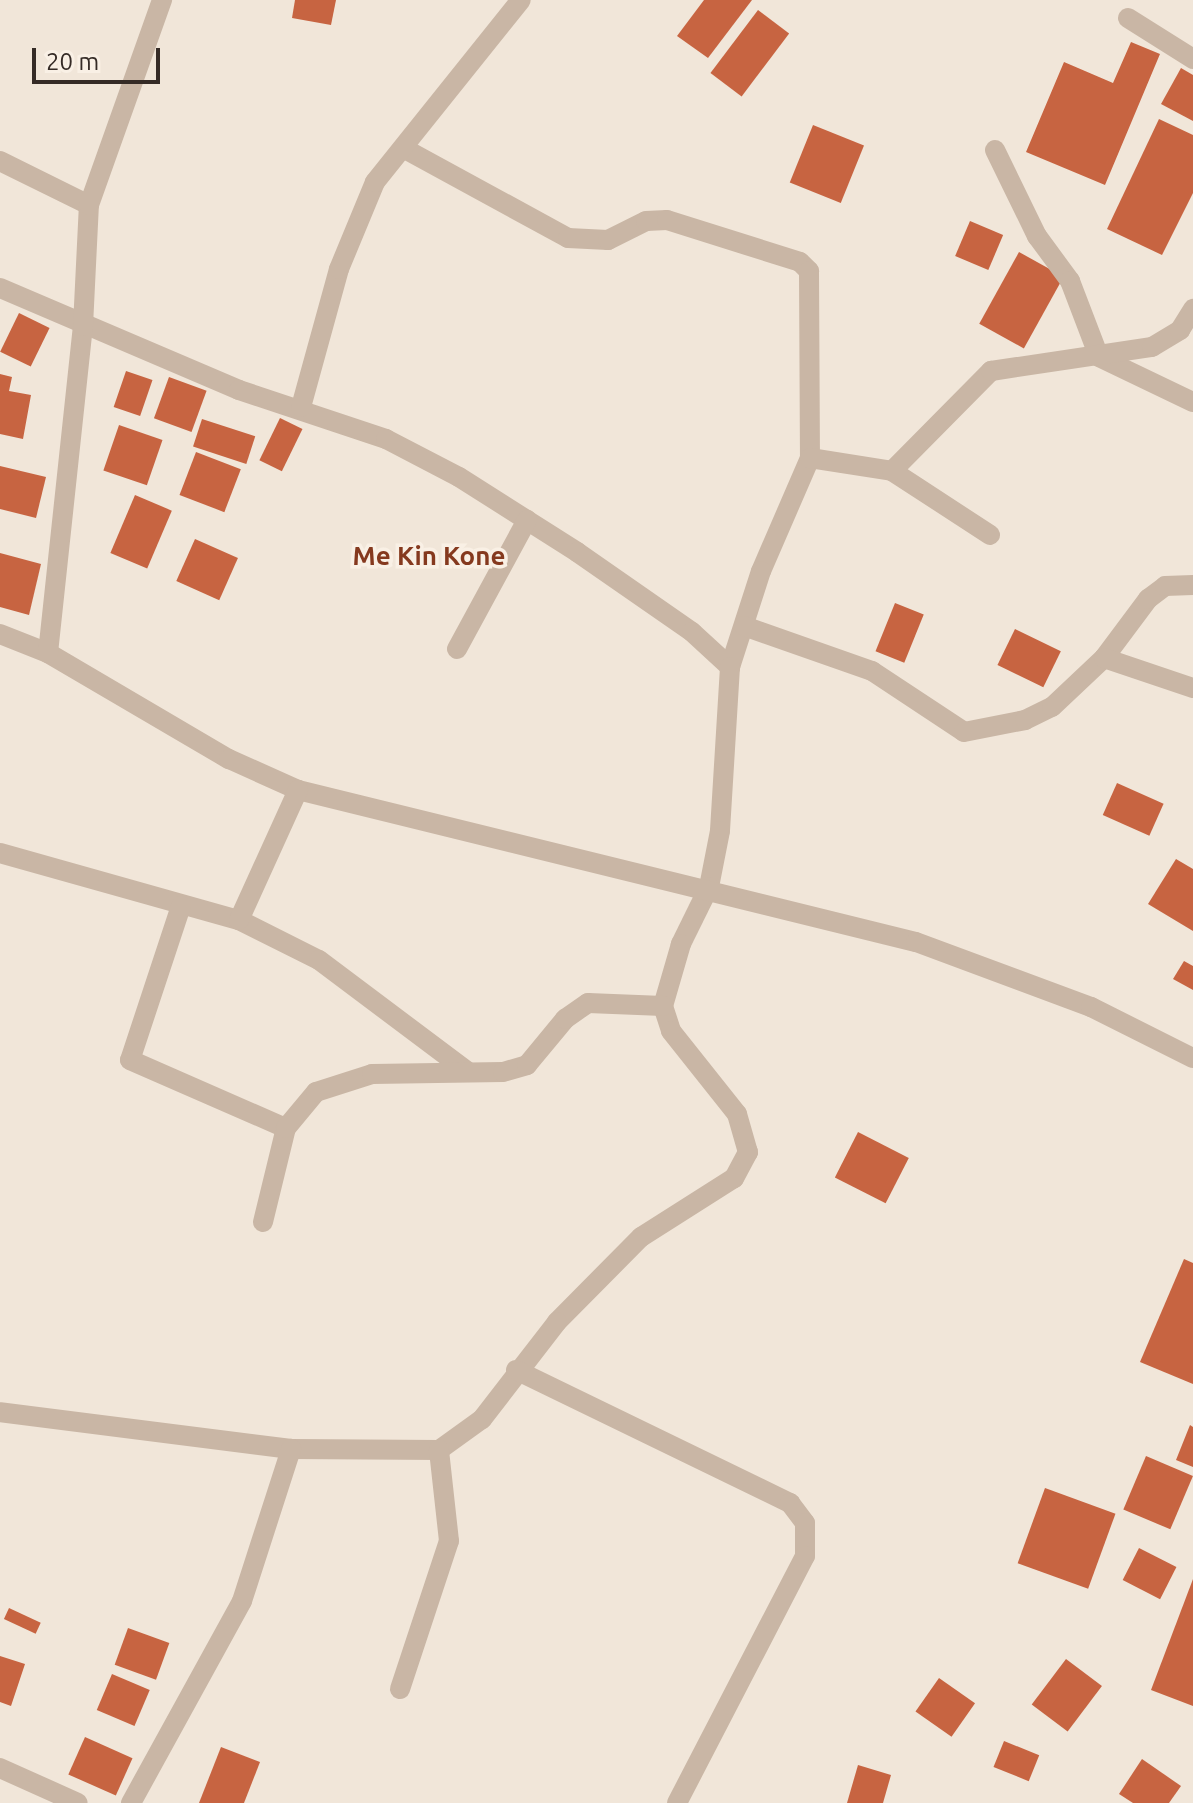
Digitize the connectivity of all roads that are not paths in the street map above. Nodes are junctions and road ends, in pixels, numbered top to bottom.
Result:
1 (162, 0) edge
2 (521, 0) edge
3 (1128, 18) dead end
4 (1193, 59) edge
5 (403, 148) junction
6 (995, 150) dead end
7 (0, 161) edge
8 (89, 205) junction
9 (0, 288) edge
10 (1193, 309) edge
11 (83, 326) junction
12 (1099, 357) junction
13 (1193, 402) edge
14 (301, 407) junction
15 (810, 458) junction
16 (892, 471) junction
17 (527, 520) junction
18 (990, 535) dead end
19 (1193, 585) edge
20 (744, 626) junction
21 (0, 634) edge
22 (457, 649) dead end
23 (48, 653) junction
24 (1104, 658) junction
25 (730, 667) junction
26 (1193, 688) edge
27 (298, 790) junction
28 (0, 853) edge
29 (709, 887) junction
30 (181, 906) junction
31 (239, 920) junction
32 (663, 1006) junction
33 (1193, 1058) edge
34 (467, 1071) junction
35 (286, 1128) junction
36 (263, 1222) dead end
37 (516, 1370) junction
38 (0, 1412) edge
39 (291, 1449) junction
40 (439, 1450) junction
41 (400, 1689) dead end
42 (0, 1768) edge
43 (78, 1803) edge
44 (131, 1803) edge
45 (677, 1803) edge

1 - 8 street
2 - 5 street
3 - 4 street
5 - 14 street
5 - 15 street
6 - 12 street
7 - 8 street
8 - 11 street
9 - 11 street
10 - 12 street
11 - 14 street
11 - 23 street
12 - 13 street
12 - 16 street
14 - 17 street
15 - 16 street
15 - 20 street
16 - 18 street
17 - 22 street
17 - 25 street
19 - 24 street
20 - 24 street
20 - 25 street
21 - 23 street
23 - 27 street
24 - 26 street
25 - 29 street
27 - 29 street
27 - 31 street
28 - 30 street
29 - 32 street
29 - 33 street
30 - 31 street
30 - 35 street
31 - 34 street
32 - 34 street
32 - 37 street
34 - 35 street
35 - 36 street
37 - 40 street
37 - 45 street
38 - 39 street
39 - 40 street
39 - 44 street
40 - 41 street
42 - 43 street

